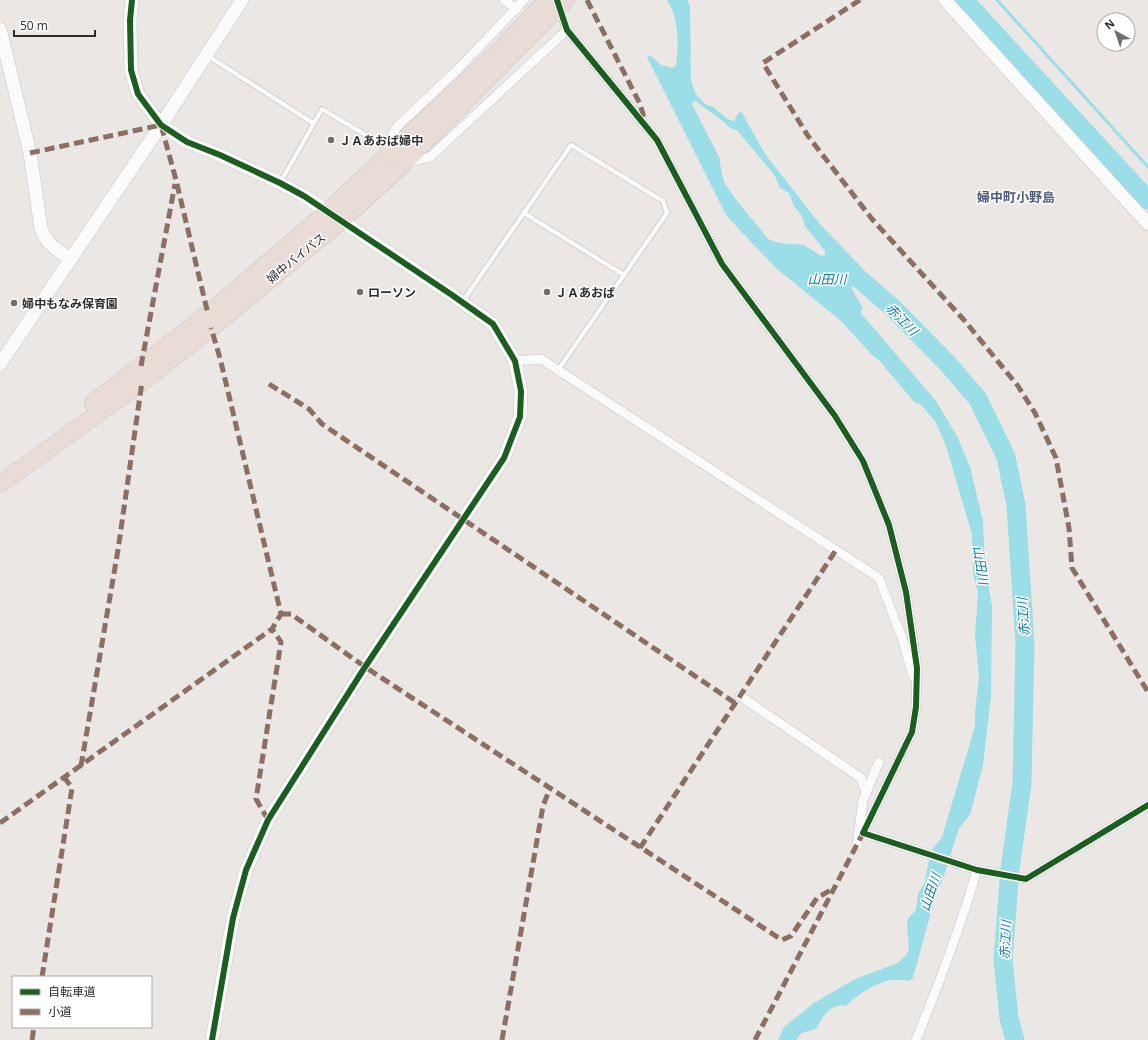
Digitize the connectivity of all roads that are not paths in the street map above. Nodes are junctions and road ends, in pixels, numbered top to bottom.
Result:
1 (132, 0) edge
2 (242, 0) edge
3 (504, 0) edge
4 (524, 0) edge
5 (547, 0) edge
6 (566, 0) edge
7 (945, 0) edge
8 (517, 9) junction
9 (0, 29) edge
10 (207, 54) junction
11 (313, 123) junction
12 (161, 125) junction
13 (392, 150) junction
14 (401, 166) junction
15 (280, 183) junction
16 (524, 213) junction
17 (334, 217) junction
18 (1148, 224) edge
19 (71, 259) junction
20 (624, 275) junction
21 (462, 302) junction
22 (515, 361) junction
23 (0, 364) edge
24 (558, 370) junction
25 (0, 469) edge
26 (0, 484) edge
27 (917, 687) junction
28 (740, 696) dead end
29 (879, 762) dead end
30 (866, 792) junction
31 (1148, 805) edge
32 (857, 845) dead end
33 (976, 870) junction
34 (212, 1040) edge
35 (916, 1040) edge

1 - 12 street
2 - 10 street
3 - 8 street
4 - 8 street
5 - 13 highway, 婦中バイパス
6 - 14 highway, 婦中バイパス
7 - 18 street
8 - 13 street
9 - 19 street
10 - 11 lane
10 - 12 street
11 - 13 lane
11 - 15 lane
12 - 15 street
12 - 19 street
13 - 17 highway, 婦中バイパス
14 - 17 highway, 婦中バイパス
14 - 27 street
15 - 17 street
16 - 20 lane
16 - 20 lane
16 - 21 lane
17 - 21 street
17 - 25 highway, 婦中バイパス
17 - 26 highway, 婦中バイパス
19 - 23 street
20 - 24 lane
21 - 22 street
22 - 24 street
22 - 34 street
24 - 27 street
27 - 33 street
28 - 30 street
29 - 30 street
30 - 32 street
31 - 33 street
33 - 35 street

